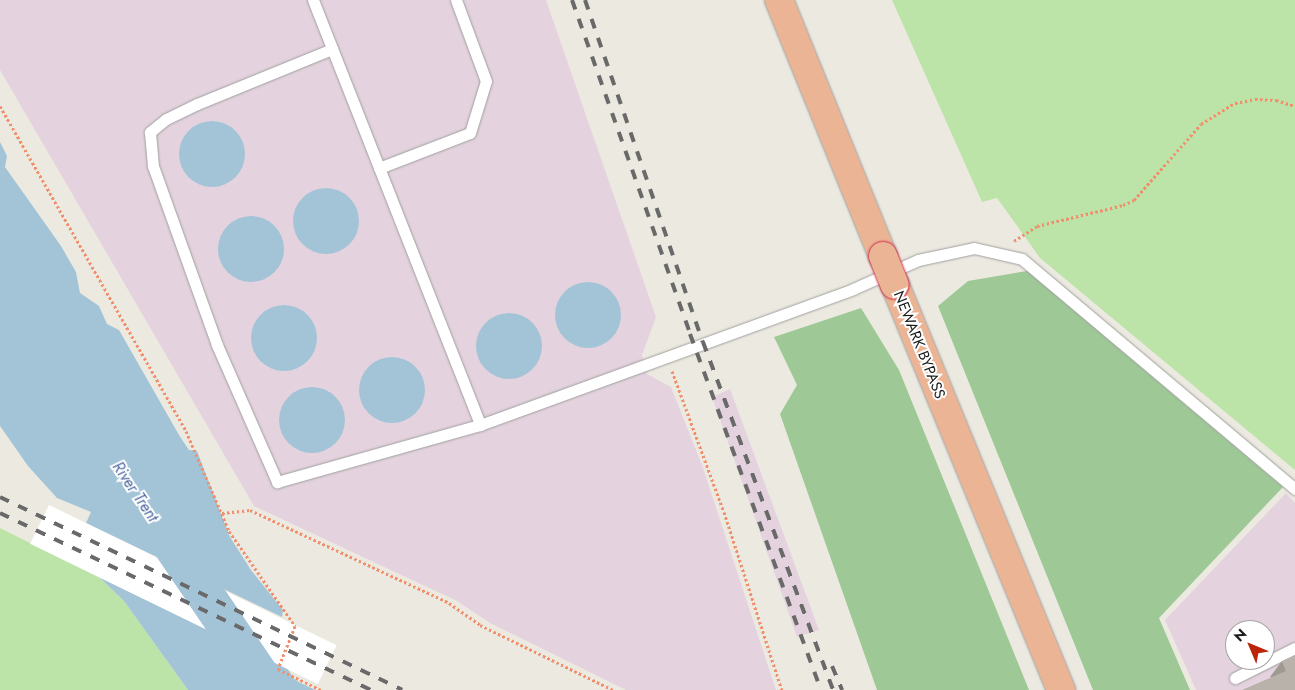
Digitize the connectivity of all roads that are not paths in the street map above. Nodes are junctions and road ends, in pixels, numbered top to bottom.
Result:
1 (313, 0) edge
2 (456, 0) edge
3 (778, 0) edge
4 (332, 49) junction
5 (379, 168) junction
6 (480, 424) junction
7 (1295, 490) edge
8 (1295, 648) edge
9 (1235, 678) dead end
10 (1061, 690) edge

1 - 4 lane
2 - 5 lane
3 - 10 highway, NEWARK BYPASS, bridge
4 - 5 lane
4 - 6 lane
5 - 6 lane
6 - 7 lane
8 - 9 lane

